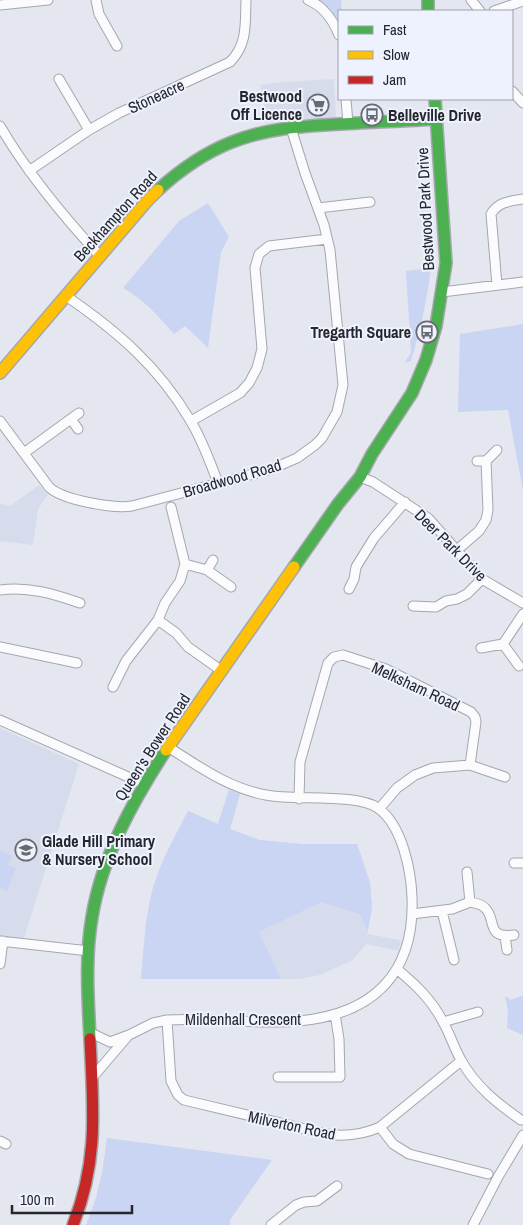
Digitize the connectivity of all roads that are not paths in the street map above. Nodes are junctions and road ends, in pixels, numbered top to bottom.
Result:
1 (48, 0) edge
2 (96, 0) edge
3 (246, 0) edge
4 (308, 0) edge
5 (471, 0) edge
6 (523, 1) edge
7 (0, 5) edge
8 (479, 10) edge
9 (497, 10) edge
10 (338, 33) edge
11 (117, 46) dead end
12 (58, 79) dead end
13 (513, 92) edge
14 (346, 100) edge
15 (435, 100) edge
16 (523, 103) edge
17 (436, 119) junction
18 (348, 124) junction
19 (0, 126) edge
20 (291, 128) junction
21 (89, 130) junction
22 (4, 141) edge
23 (29, 171) junction
24 (523, 199) edge
25 (364, 200) dead end
26 (318, 208) junction
27 (327, 239) junction
28 (100, 256) junction
29 (523, 282) edge
30 (497, 285) junction
31 (442, 292) junction
32 (66, 296) junction
33 (0, 373) edge
34 (80, 413) dead end
35 (71, 419) junction
36 (0, 421) edge
37 (191, 421) junction
38 (78, 429) dead end
39 (497, 450) dead end
40 (24, 453) junction
41 (360, 477) junction
42 (218, 483) junction
43 (405, 502) junction
44 (171, 507) dead end
45 (457, 550) junction
46 (213, 560) dead end
47 (185, 564) junction
48 (207, 570) junction
49 (482, 579) junction
50 (231, 587) dead end
51 (349, 589) dead end
52 (0, 590) edge
53 (70, 599) junction
54 (80, 603) dead end
55 (523, 603) edge
56 (413, 606) dead end
57 (436, 607) junction
58 (67, 609) dead end
59 (523, 614) edge
60 (437, 616) dead end
61 (158, 620) junction
62 (503, 644) junction
63 (0, 647) edge
64 (481, 648) dead end
65 (77, 663) dead end
66 (519, 666) dead end
67 (222, 670) junction
68 (113, 687) dead end
69 (0, 720) edge
70 (168, 747) junction
71 (470, 765) junction
72 (505, 777) dead end
73 (144, 784) junction
74 (300, 798) junction
75 (379, 809) junction
76 (467, 872) dead end
77 (470, 902) junction
78 (442, 911) junction
79 (412, 914) junction
80 (1, 941) edge
81 (507, 950) dead end
82 (89, 951) junction
83 (454, 960) dead end
84 (0, 964) edge
85 (398, 970) junction
86 (335, 1014) junction
87 (474, 1016) dead end
88 (166, 1020) junction
89 (443, 1022) junction
90 (89, 1032) junction
91 (129, 1035) junction
92 (461, 1061) junction
93 (92, 1078) junction
94 (278, 1078) dead end
95 (521, 1120) dead end
96 (380, 1126) junction
97 (523, 1136) edge
98 (488, 1174) dead end
99 (337, 1186) dead end
100 (73, 1225) edge
101 (271, 1225) edge
102 (473, 1225) edge

1 - 7 street
2 - 11 street
3 - 21 street, Stoneacre
4 - 10 street
5 - 8 street
6 - 9 street
12 - 21 street
13 - 16 street
14 - 18 street
15 - 17 street, Bestwood Park Drive
17 - 18 street, Beckhampton Road
17 - 31 street, Bestwood Park Drive
18 - 20 street, Beckhampton Road
19 - 22 street
20 - 26 street, Broadwood Road
20 - 28 street, Beckhampton Road
21 - 23 street, Stoneacre
22 - 23 street
23 - 28 street
24 - 30 street
25 - 26 street
26 - 27 street, Broadwood Road
27 - 37 street
27 - 42 street, Broadwood Road
28 - 32 street, Beckhampton Road
29 - 30 street
30 - 31 street
31 - 41 street, Bestwood Park Drive
32 - 33 street, Beckhampton Road
32 - 37 street
34 - 35 street
35 - 38 street
35 - 40 street
36 - 40 street, Broadwood Road
37 - 42 street
39 - 45 street
40 - 42 street, Broadwood Road
41 - 43 street, Deer Park Drive
41 - 67 street, Queen's Bower Road
43 - 45 street, Deer Park Drive
43 - 51 street, Deer Park Drive
44 - 47 street
45 - 49 street, Deer Park Drive
46 - 48 street
47 - 48 street
47 - 61 street
48 - 50 street
49 - 55 street, Deer Park Drive
49 - 57 street
52 - 53 street
53 - 54 street
53 - 58 street
56 - 57 street
57 - 60 street
59 - 62 street
61 - 67 street
61 - 68 street
62 - 64 street
62 - 66 street
63 - 65 street
67 - 70 street, Queen's Bower Road
69 - 73 street
70 - 73 street, Queen's Bower Road
70 - 74 street
71 - 72 street
71 - 74 street, Melksham Road
71 - 75 street
73 - 82 street, Queen's Bower Road
74 - 75 street
75 - 79 street, Mildenhall Crescent
76 - 77 street
77 - 78 street
77 - 81 street
78 - 79 street
78 - 83 street
79 - 85 street, Mildenhall Crescent
80 - 82 street
80 - 84 street
82 - 90 street, Queen's Bower Road
85 - 86 street, Mildenhall Crescent
85 - 89 street
86 - 88 street, Mildenhall Crescent
86 - 94 street
87 - 89 street
88 - 91 street, Mildenhall Crescent
88 - 96 street, Milverton Road
89 - 92 street
90 - 91 street, Mildenhall Crescent
90 - 93 street, Queen's Bower Road
91 - 93 street, Mildenhall Crescent
92 - 95 street
92 - 96 street, Milverton Road
93 - 100 street, Queen's Bower Road
96 - 98 street
97 - 102 street
99 - 101 street

